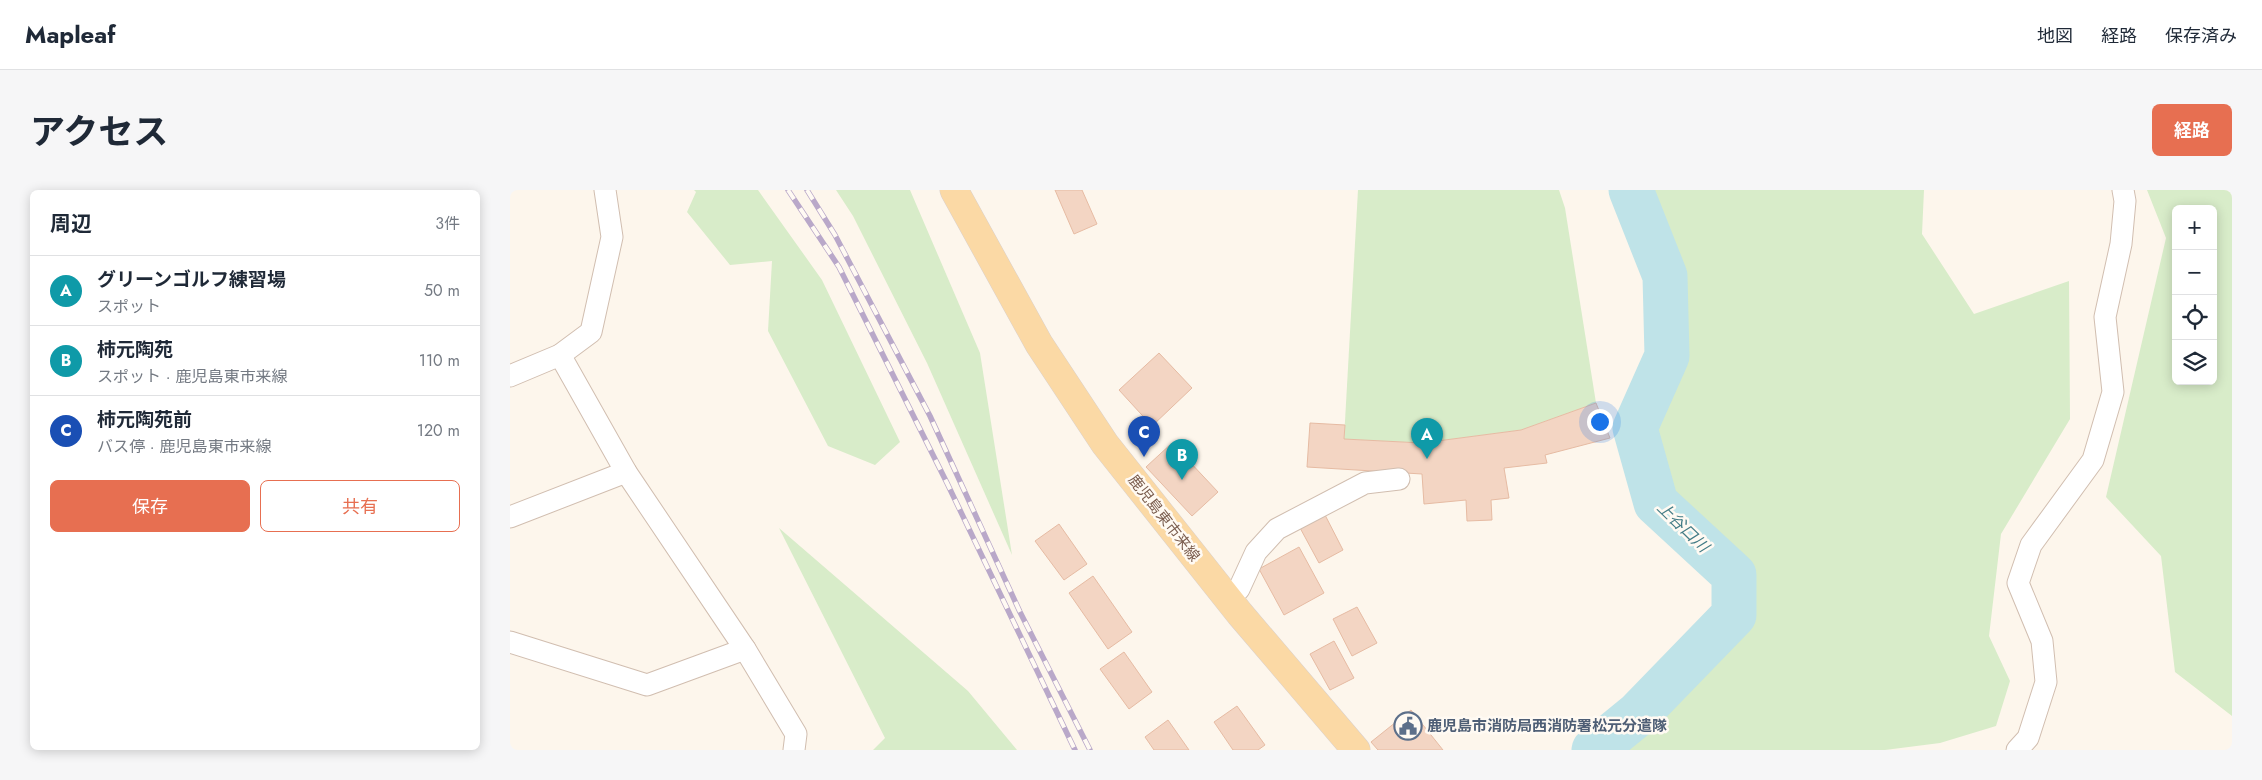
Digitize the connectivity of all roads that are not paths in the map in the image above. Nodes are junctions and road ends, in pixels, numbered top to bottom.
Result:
1 (605, 190) edge
2 (954, 190) edge
3 (2123, 190) edge
4 (560, 355) junction
5 (510, 376) edge
6 (626, 472) junction
7 (1399, 479) dead end
8 (510, 517) edge
9 (1228, 600) junction
10 (510, 642) edge
11 (745, 649) junction
12 (794, 750) edge
13 (1356, 750) edge
14 (2017, 750) edge

1 - 4 street
2 - 9 main road, 鹿児島東市来線
3 - 14 street
4 - 5 street
4 - 6 street
6 - 8 street
6 - 11 street
7 - 9 street
9 - 13 main road, 鹿児島東市来線
10 - 11 street
11 - 12 street

